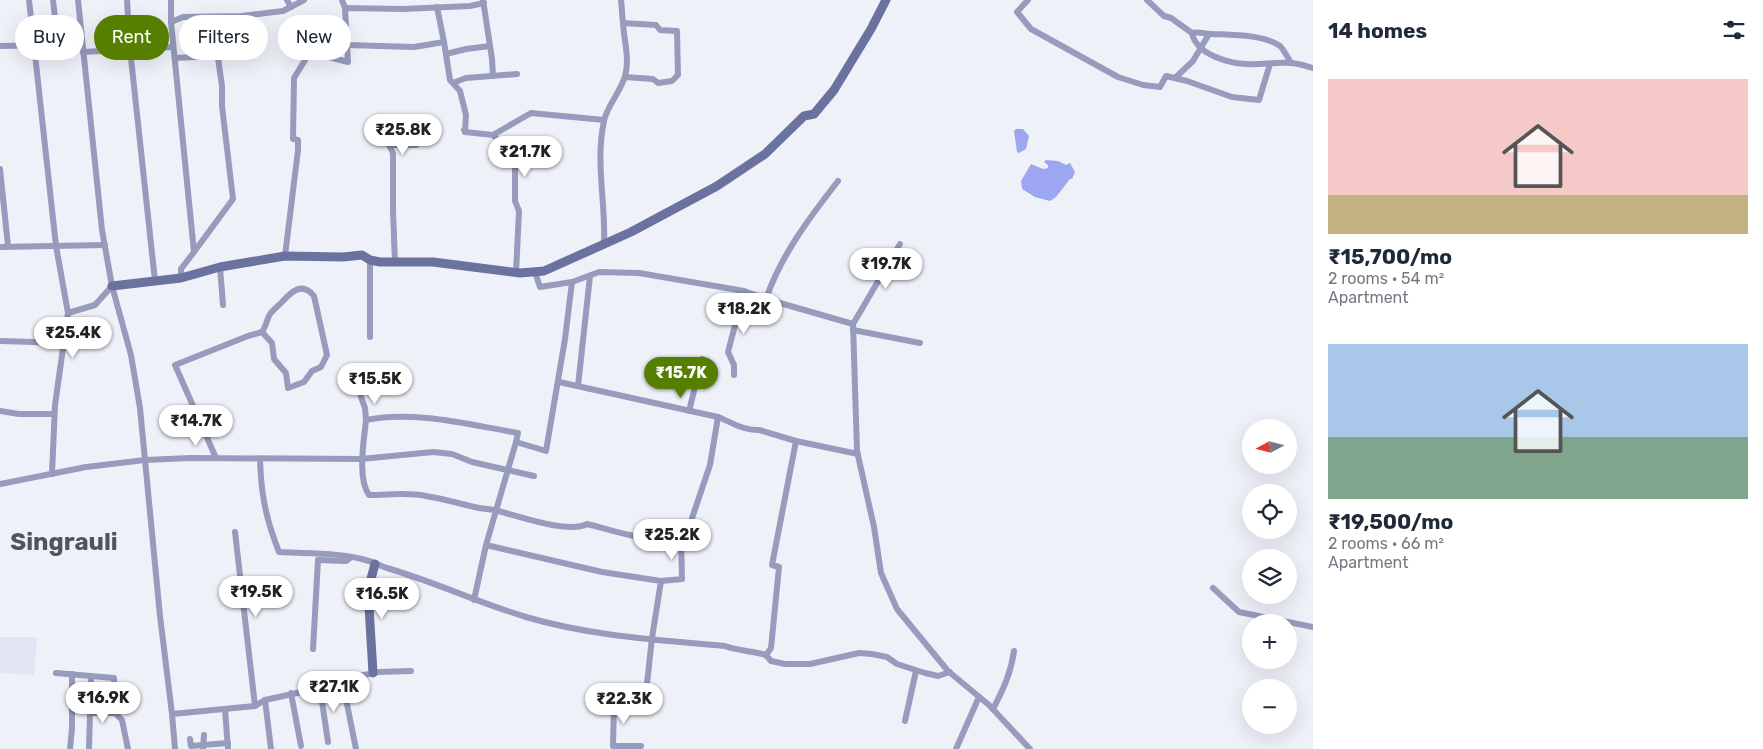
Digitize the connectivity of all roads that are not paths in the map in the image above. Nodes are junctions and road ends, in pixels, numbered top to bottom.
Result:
1 (29, 0) edge
2 (53, 0) edge
3 (78, 0) edge
4 (128, 0) edge
5 (171, 0) edge
6 (287, 0) edge
7 (304, 0) edge
8 (342, 0) edge
9 (621, 0) edge
10 (886, 0) edge
11 (1028, 0) edge
12 (1148, 0) edge
13 (483, 2) edge
14 (291, 7) junction
15 (437, 7) junction
16 (345, 8) junction
17 (31, 15) edge
18 (55, 15) edge
19 (80, 15) edge
20 (129, 15) edge
21 (345, 15) edge
22 (171, 22) junction
23 (623, 23) junction
24 (1192, 33) junction
25 (1209, 34) junction
26 (444, 42) junction
27 (351, 45) edge
28 (0, 46) edge
29 (15, 46) edge
30 (169, 46) edge
31 (173, 46) junction
32 (490, 46) junction
33 (1200, 49) junction
34 (446, 54) junction
35 (84, 58) edge
36 (174, 58) junction
37 (36, 60) edge
38 (131, 60) edge
39 (305, 60) edge
40 (1291, 63) junction
41 (1270, 64) junction
42 (1313, 68) edge
43 (517, 74) dead end
44 (493, 76) junction
45 (625, 77) junction
46 (1175, 78) junction
47 (453, 83) junction
48 (604, 120) junction
49 (493, 135) junction
50 (416, 145) dead end
51 (0, 169) edge
52 (838, 181) dead end
53 (604, 244) junction
54 (900, 244) dead end
55 (105, 245) junction
56 (8, 246) junction
57 (56, 246) junction
58 (0, 247) edge
59 (194, 252) junction
60 (286, 256) junction
61 (370, 260) junction
62 (395, 263) junction
63 (220, 267) junction
64 (535, 272) junction
65 (516, 273) junction
66 (590, 276) junction
67 (181, 278) junction
68 (155, 281) junction
69 (572, 282) junction
70 (112, 286) junction
71 (744, 291) junction
72 (766, 300) junction
73 (223, 305) dead end
74 (68, 313) junction
75 (853, 327) junction
76 (262, 332) junction
77 (370, 337) dead end
78 (0, 341) edge
79 (920, 343) dead end
80 (65, 344) junction
81 (702, 359) dead end
82 (734, 375) dead end
83 (559, 382) junction
84 (578, 386) junction
85 (361, 396) dead end
86 (0, 410) edge
87 (689, 411) junction
88 (54, 414) junction
89 (718, 417) junction
90 (366, 420) junction
91 (796, 441) junction
92 (516, 442) junction
93 (858, 454) junction
94 (216, 458) junction
95 (260, 459) junction
96 (361, 459) junction
97 (145, 460) junction
98 (508, 470) junction
99 (52, 474) junction
100 (534, 476) dead end
101 (0, 484) edge
102 (496, 510) junction
103 (235, 532) dead end
104 (681, 539) junction
105 (486, 545) junction
106 (351, 558) junction
107 (375, 564) junction
108 (661, 581) junction
109 (1213, 588) dead end
110 (474, 600) junction
111 (1313, 627) edge
112 (652, 638) junction
113 (313, 649) dead end
114 (1014, 651) dead end
115 (766, 655) junction
116 (411, 671) dead end
117 (916, 671) junction
118 (950, 672) junction
119 (56, 673) dead end
120 (373, 673) junction
121 (72, 674) junction
122 (91, 676) junction
123 (346, 679) junction
124 (320, 688) junction
125 (291, 693) junction
126 (979, 697) junction
127 (265, 700) junction
128 (588, 701) dead end
129 (255, 706) junction
130 (224, 709) junction
131 (993, 709) junction
132 (644, 711) dead end
133 (90, 713) junction
134 (115, 713) junction
135 (172, 714) junction
136 (905, 721) dead end
137 (204, 735) dead end
138 (190, 739) dead end
139 (328, 742) dead end
140 (228, 746) edge
141 (302, 746) dead end
142 (641, 746) dead end
143 (203, 747) edge
144 (70, 749) edge
145 (89, 749) edge
146 (128, 749) edge
147 (175, 749) edge
148 (271, 749) edge
149 (356, 749) edge
150 (956, 749) edge
151 (1030, 749) edge

1 - 17 street
2 - 18 street
3 - 19 street
4 - 20 street
5 - 22 street
6 - 14 street
7 - 14 street
8 - 16 street
9 - 23 street
10 - 53 street
11 - 46 street
12 - 24 street
13 - 15 street
13 - 32 street
14 - 22 street
15 - 16 street
15 - 26 street
16 - 21 street
22 - 31 street
23 - 45 street
23 - 45 street
24 - 25 street
24 - 33 street
25 - 33 street
25 - 40 street
26 - 27 street
26 - 34 street
28 - 29 street
30 - 31 street
31 - 36 street
32 - 34 street
32 - 44 street
33 - 41 street
33 - 46 street
34 - 47 street
35 - 55 street
36 - 59 street
36 - 59 street
37 - 57 street
38 - 68 street
39 - 60 street
40 - 41 street
40 - 42 street
41 - 46 street
43 - 44 street
44 - 47 street
45 - 48 street
47 - 49 street
48 - 49 street
48 - 53 street
49 - 65 street
50 - 62 street
51 - 56 street
52 - 72 street
53 - 64 street
54 - 75 street
55 - 57 street
55 - 70 street
56 - 57 street
56 - 58 street
57 - 74 street
59 - 67 street
60 - 61 street
60 - 63 street
61 - 62 street
61 - 77 street
62 - 65 street
63 - 67 street
63 - 73 street
64 - 65 street
64 - 69 street
66 - 69 street
66 - 71 street
66 - 84 street
67 - 68 street
68 - 70 street
69 - 83 street
70 - 74 street
70 - 97 street
71 - 72 street
71 - 82 street
72 - 75 street
74 - 80 street
75 - 79 street
75 - 93 street
76 - 76 street
76 - 94 street
78 - 80 street
80 - 88 street
81 - 87 street
83 - 84 street
83 - 92 street
84 - 87 street
85 - 90 street
86 - 88 street
87 - 89 street
88 - 99 street
89 - 91 street
89 - 104 street
90 - 92 street
90 - 96 street
91 - 93 street
91 - 115 street
92 - 98 street
93 - 118 street
94 - 95 street
94 - 97 street
95 - 96 street
95 - 106 street
96 - 98 street
96 - 102 street
97 - 99 street
97 - 135 street
98 - 100 street
98 - 102 street
99 - 101 street
102 - 104 street
102 - 105 street
103 - 129 street
104 - 108 street
105 - 108 street
105 - 110 street
106 - 107 street
106 - 113 street
107 - 110 street
107 - 120 street
108 - 112 street
109 - 111 street
110 - 112 street
112 - 115 street
112 - 132 street
114 - 131 street
115 - 117 street
116 - 120 street
117 - 118 street
117 - 136 street
118 - 126 street
119 - 121 street
120 - 123 street
121 - 122 street
121 - 144 street
122 - 133 street
122 - 134 street
123 - 124 street
123 - 149 street
124 - 125 street
124 - 139 street
125 - 127 street
125 - 141 street
126 - 131 street
126 - 150 street
127 - 129 street
127 - 148 street
128 - 142 street
129 - 130 street
130 - 135 street
130 - 140 street
131 - 151 street
133 - 134 street
133 - 145 street
134 - 146 street
135 - 147 street
137 - 143 street
138 - 143 street
140 - 143 street

